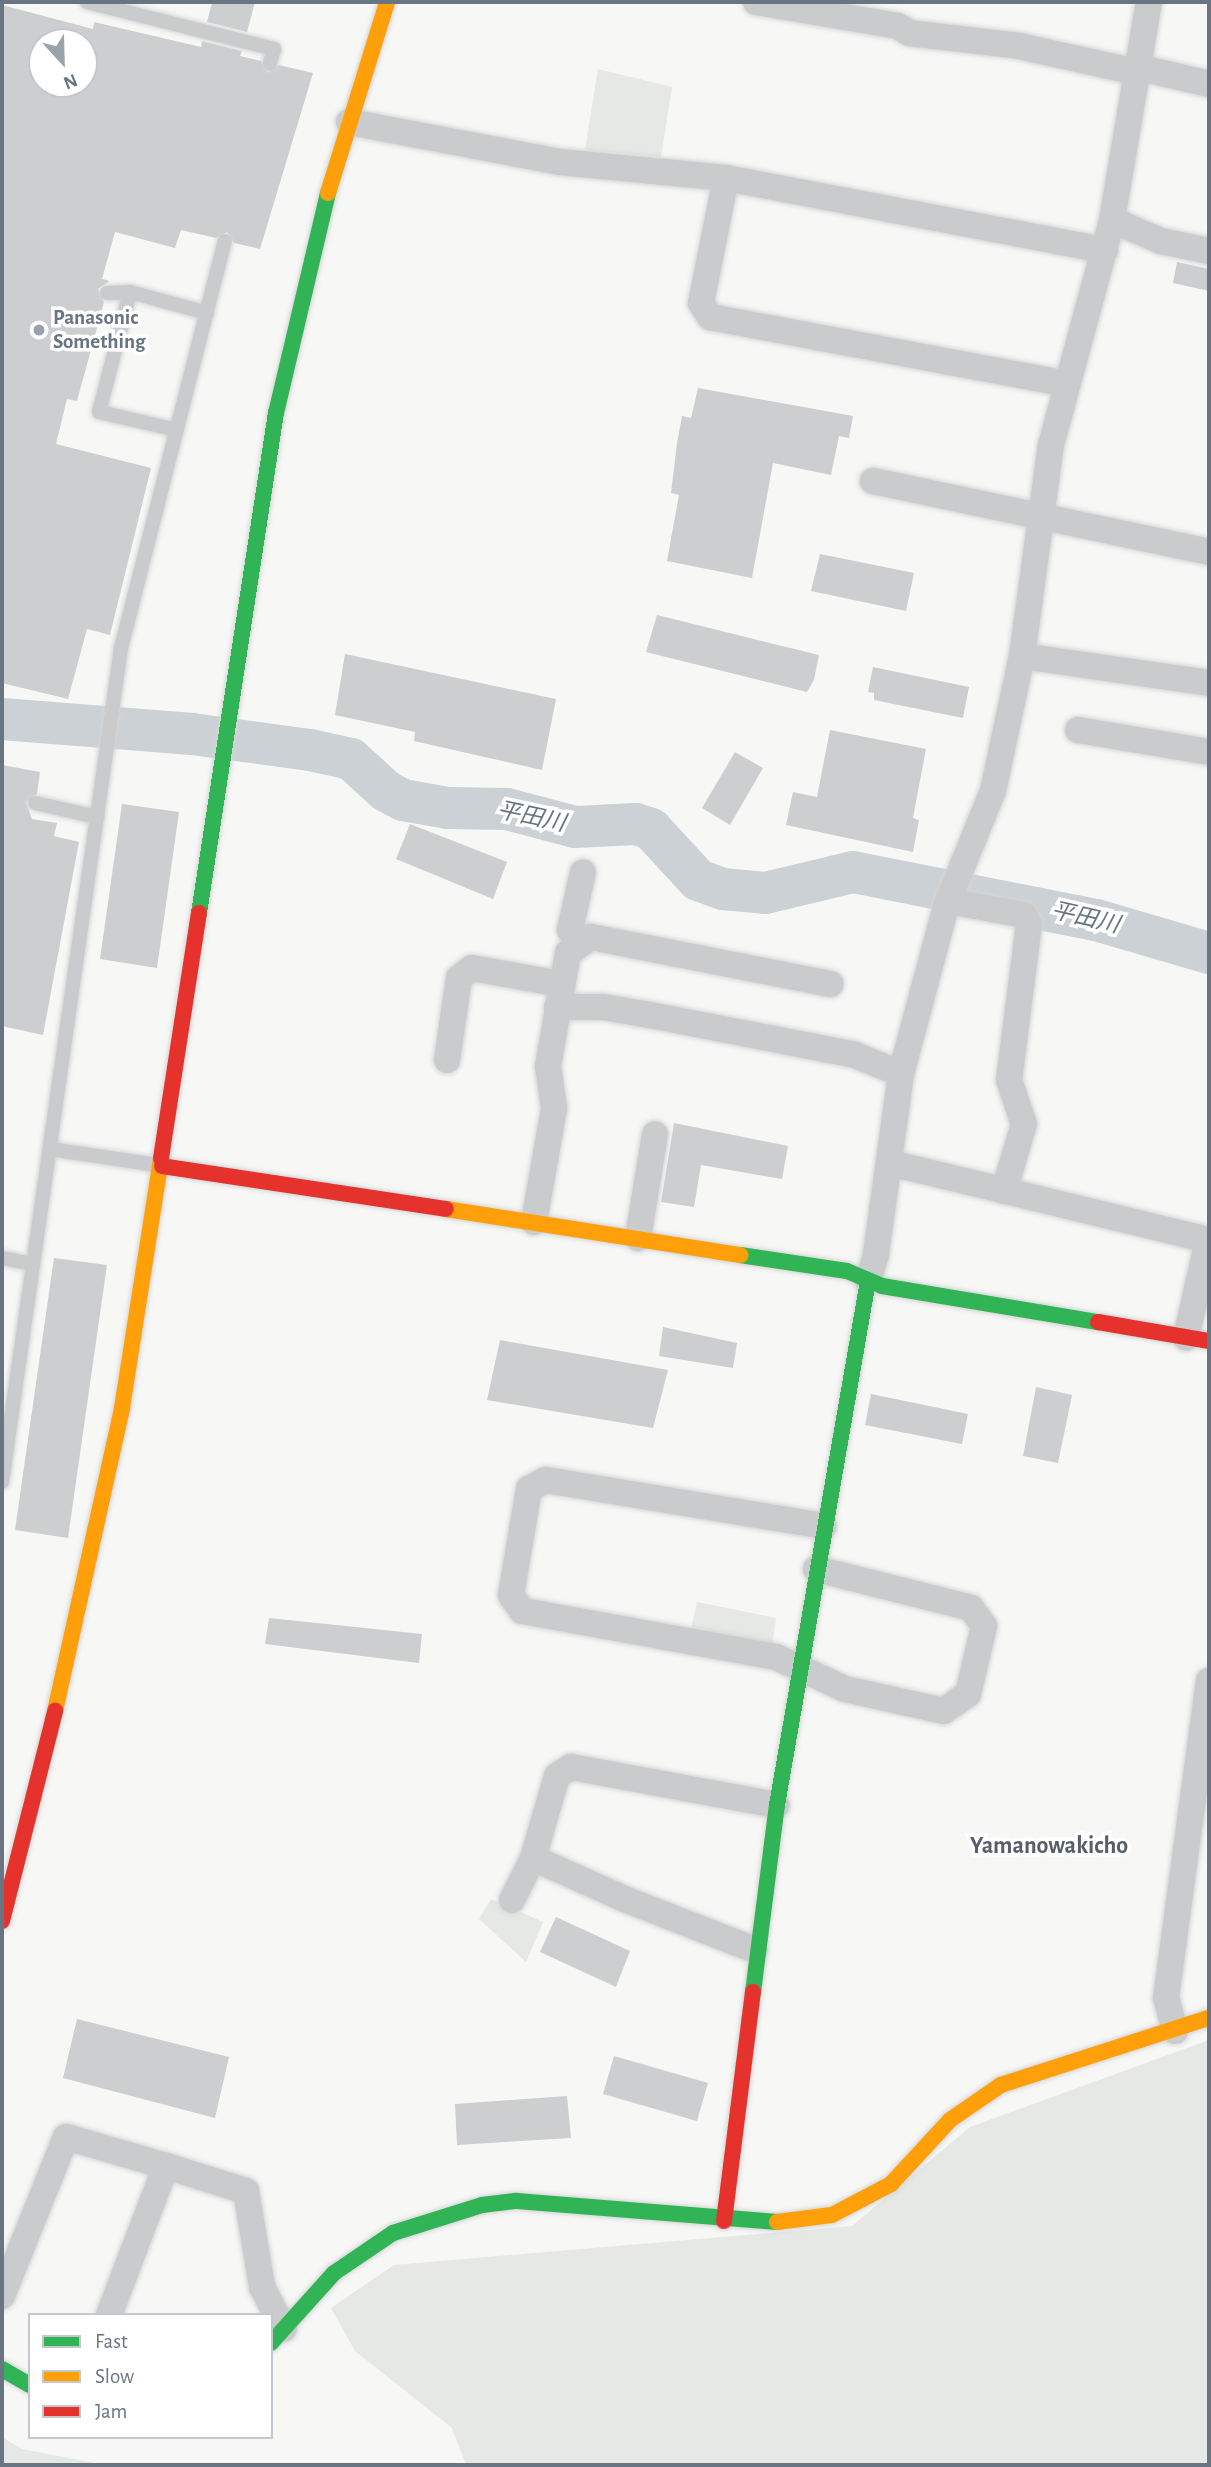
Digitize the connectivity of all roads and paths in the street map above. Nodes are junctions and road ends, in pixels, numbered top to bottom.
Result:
1 (87, 2) edge
2 (387, 2) edge
3 (757, 2) edge
4 (1149, 2) edge
5 (270, 63) dead end
6 (1136, 70) junction
7 (1209, 84) edge
8 (349, 122) junction
9 (726, 178) junction
10 (1112, 220) junction
11 (225, 241) dead end
12 (1105, 250) junction
13 (1209, 251) edge
14 (130, 292) junction
15 (107, 293) dead end
16 (207, 313) junction
17 (1067, 384) junction
18 (177, 430) junction
19 (873, 481) dead end
20 (1041, 516) junction
21 (1209, 552) edge
22 (1022, 656) junction
23 (1209, 684) edge
24 (1078, 730) dead end
25 (1209, 752) edge
26 (35, 803) dead end
27 (97, 817) junction
28 (583, 872) dead end
29 (953, 893) junction
30 (579, 944) junction
31 (830, 984) dead end
32 (559, 996) junction
33 (447, 1060) dead end
34 (901, 1074) junction
35 (655, 1134) dead end
36 (50, 1149) junction
37 (890, 1163) junction
38 (162, 1166) junction
39 (1004, 1191) junction
40 (534, 1222) junction
41 (638, 1238) junction
42 (2, 1258) edge
43 (33, 1264) junction
44 (868, 1280) junction
45 (1198, 1339) edge
46 (2, 1482) edge
47 (823, 1527) junction
48 (816, 1569) junction
49 (799, 1667) junction
50 (1209, 1681) edge
51 (777, 1805) junction
52 (533, 1857) junction
53 (512, 1900) dead end
54 (2, 1921) edge
55 (755, 1950) junction
56 (1209, 2018) edge
57 (1175, 2031) junction
58 (166, 2166) junction
59 (724, 2221) junction
60 (2, 2295) edge
61 (110, 2313) edge
62 (270, 2313) edge
63 (278, 2336) edge
64 (2, 2369) edge
65 (28, 2384) edge

1 - 5 lane
2 - 8 street
3 - 6 street
4 - 6 street
6 - 7 street
6 - 10 street
8 - 9 street
8 - 38 street
9 - 12 street
9 - 17 street
10 - 12 street
10 - 13 street
11 - 16 lane
12 - 17 street
14 - 15 lane
14 - 16 lane
14 - 18 lane
16 - 18 lane
17 - 20 street
18 - 27 lane
19 - 20 street
20 - 21 street
20 - 22 street
22 - 23 street
22 - 29 street
24 - 25 street
26 - 27 lane
27 - 36 lane
28 - 30 street
29 - 34 street
29 - 39 street
30 - 31 street
30 - 32 street
32 - 33 street
32 - 34 street
32 - 40 street
34 - 37 street
35 - 41 street
36 - 38 lane
36 - 43 lane
37 - 39 street
37 - 44 street
38 - 40 street
38 - 54 street
39 - 45 street
40 - 41 street
41 - 44 street
42 - 43 lane
43 - 46 lane
44 - 45 street
44 - 47 street
47 - 48 street
47 - 49 street
48 - 49 street
48 - 49 street
49 - 51 street
50 - 57 street
51 - 52 street
51 - 55 street
52 - 53 street
52 - 55 street
55 - 59 street
56 - 57 street
57 - 59 street
58 - 60 street
58 - 61 street
58 - 62 street
59 - 63 street
64 - 65 street

